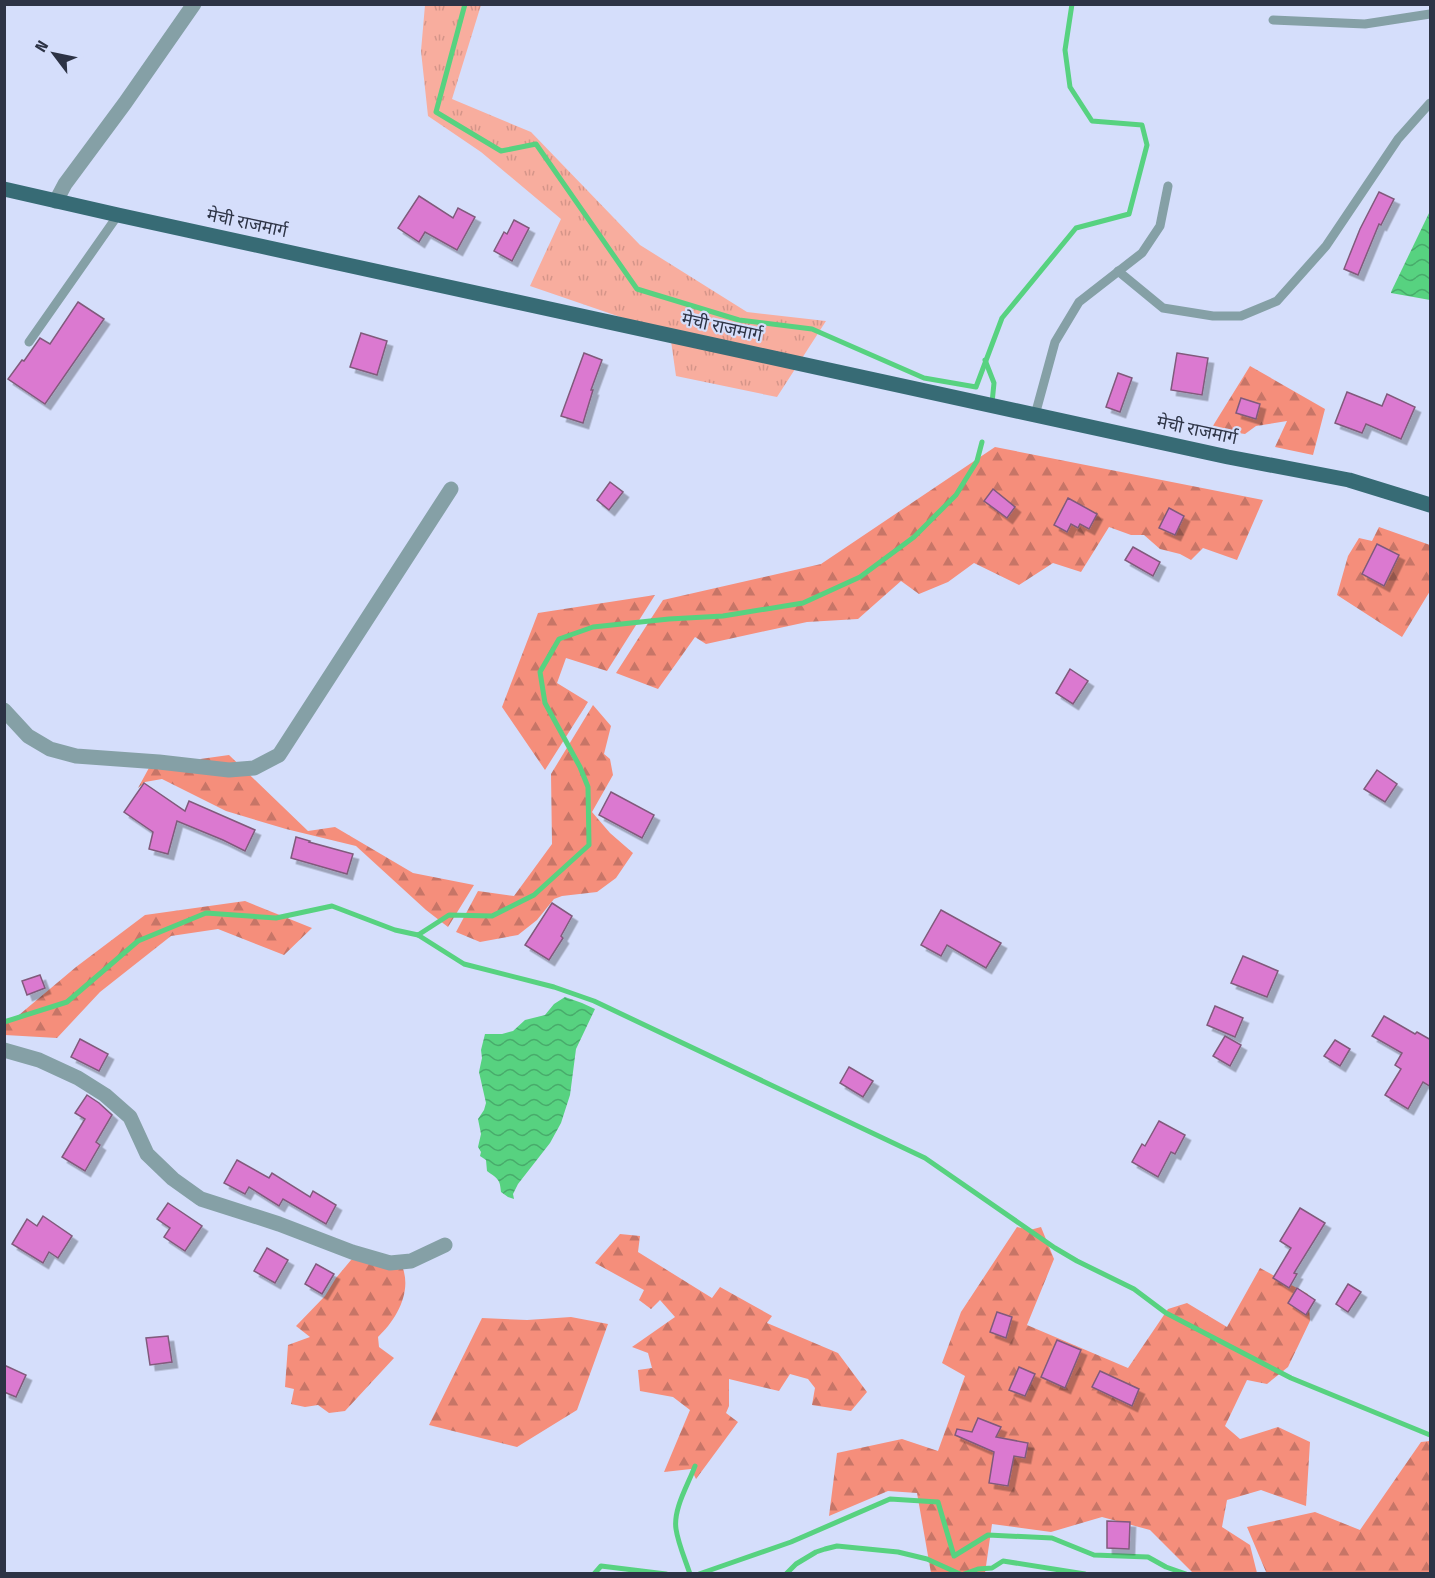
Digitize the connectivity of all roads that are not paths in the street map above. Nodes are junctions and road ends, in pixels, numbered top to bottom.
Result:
1 (194, 4) edge
2 (1431, 14) edge
3 (1274, 20) dead end
4 (1431, 103) edge
5 (1168, 186) dead end
6 (4, 189) edge
7 (56, 201) junction
8 (118, 215) junction
9 (1118, 271) junction
10 (29, 342) dead end
11 (1035, 415) junction
12 (451, 489) dead end
13 (1431, 505) edge
14 (4, 710) edge
15 (4, 1050) edge
16 (444, 1245) dead end

1 - 7 street
2 - 3 lane
4 - 9 lane
5 - 9 lane
6 - 7 main road, मेची राजमार्ग
7 - 8 main road, मेची राजमार्ग
8 - 10 lane
8 - 11 main road, मेची राजमार्ग
9 - 11 lane
11 - 13 main road, मेची राजमार्ग
12 - 14 street
15 - 16 street

